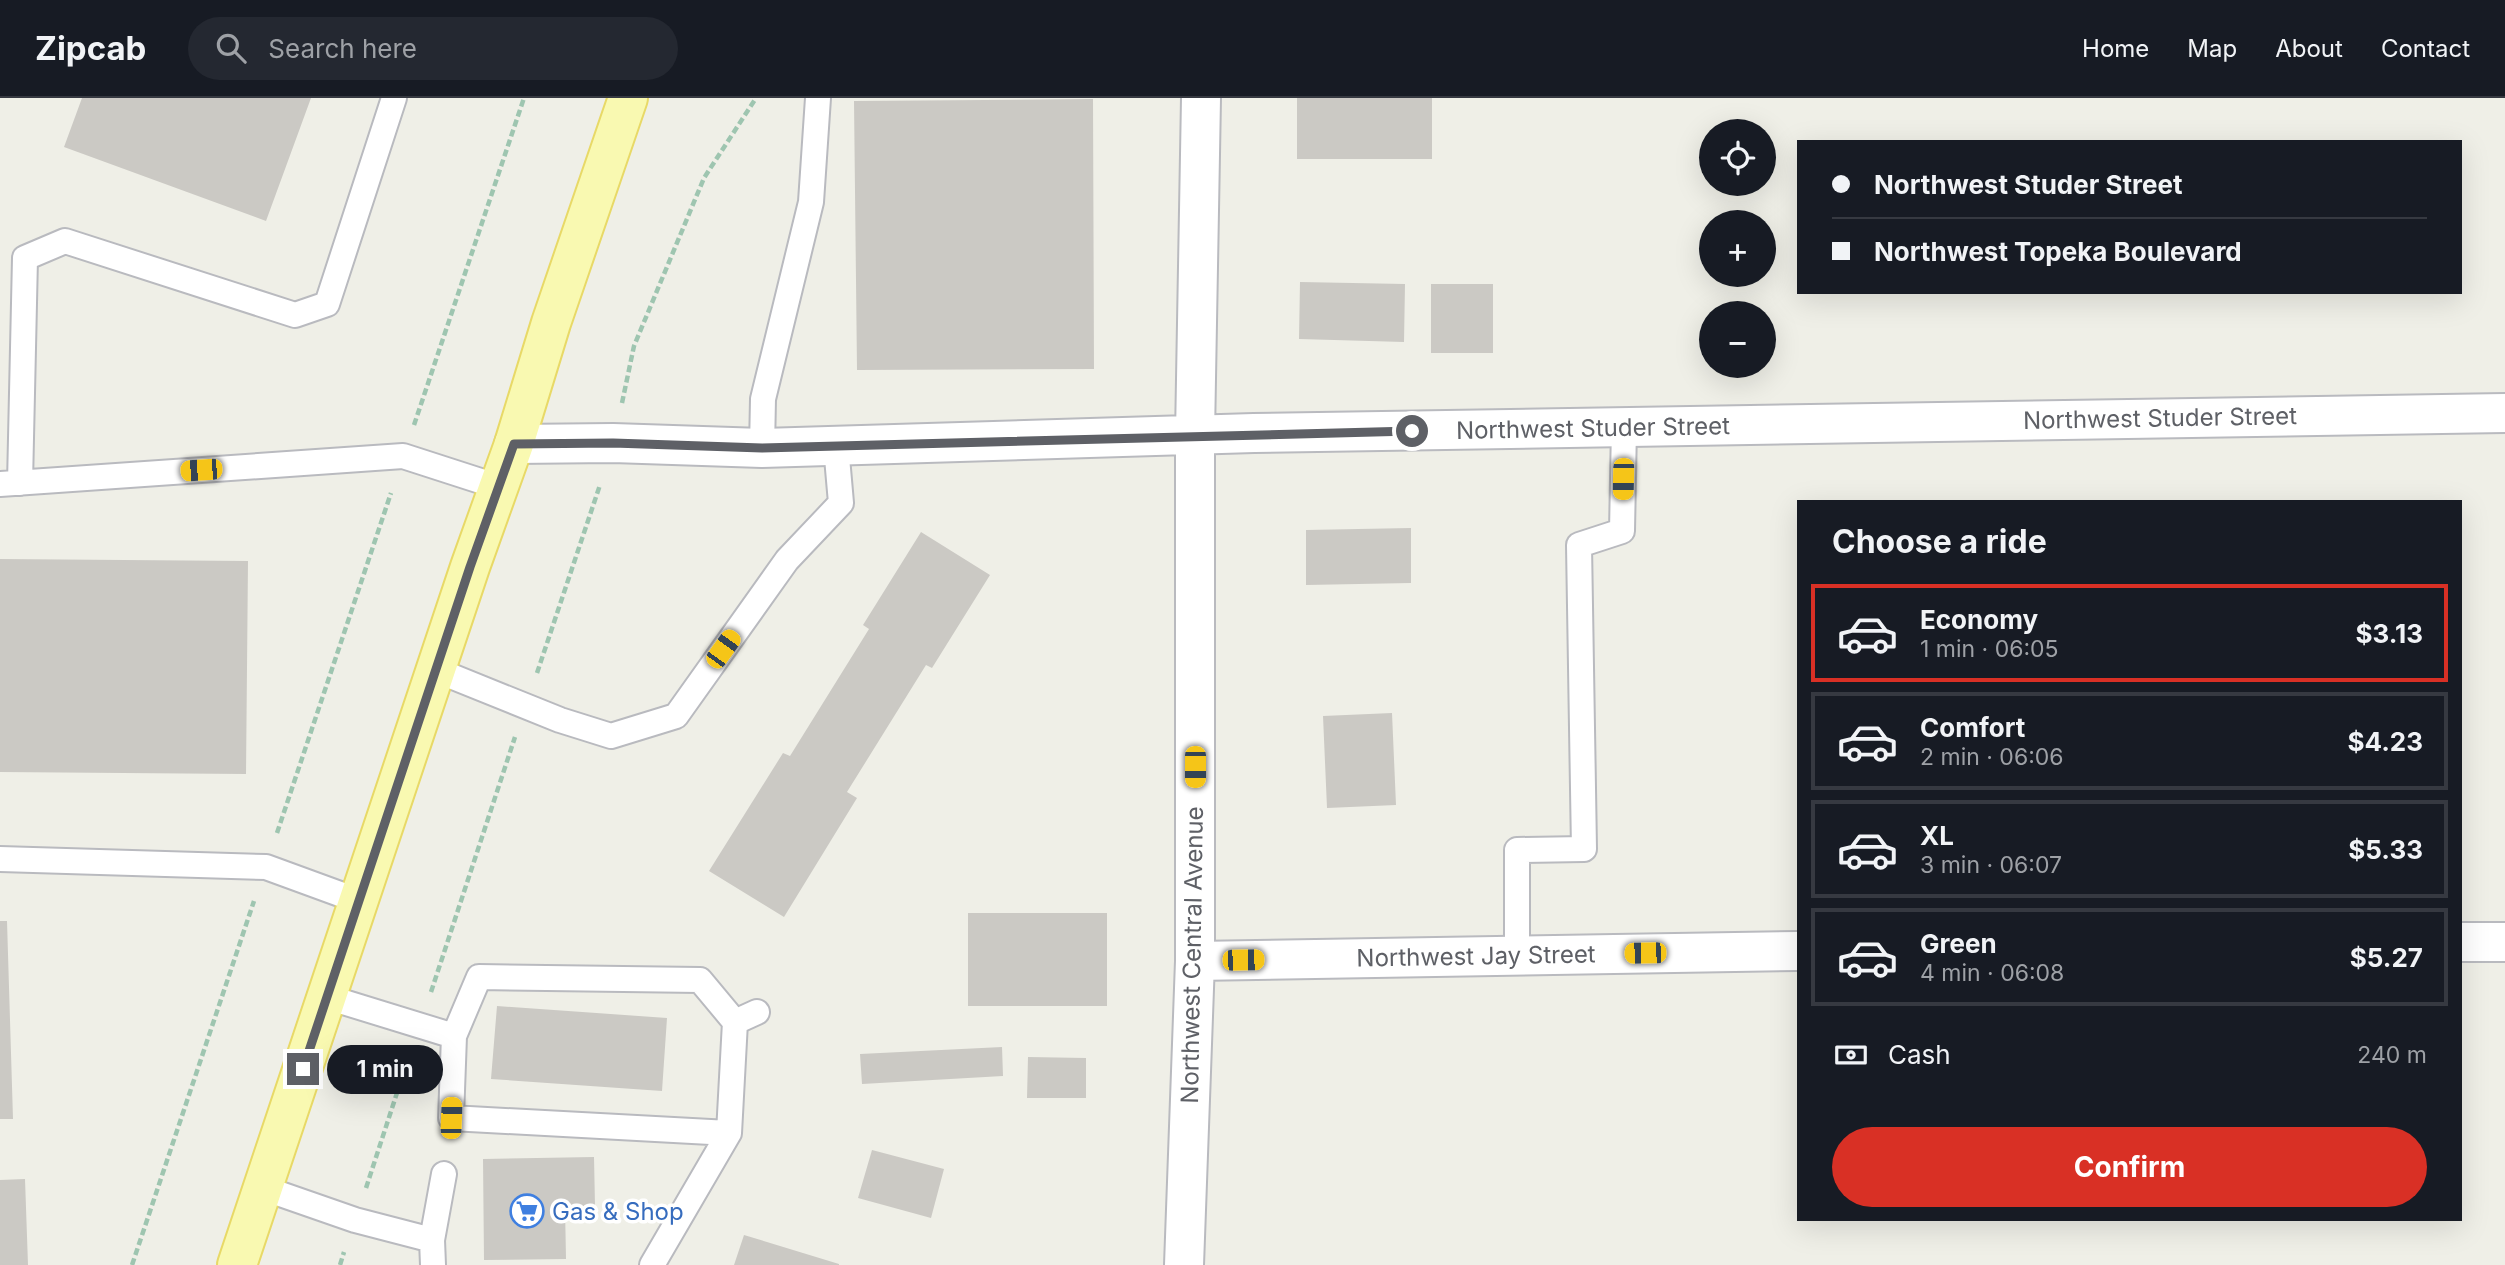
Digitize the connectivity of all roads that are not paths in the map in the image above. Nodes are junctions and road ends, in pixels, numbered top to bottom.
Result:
1 (394, 98) edge
2 (818, 98) edge
3 (1201, 98) edge
4 (625, 99) edge
5 (2505, 412) edge
6 (1623, 427) junction
7 (1195, 435) junction
8 (514, 444) junction
9 (836, 446) junction
10 (762, 448) junction
11 (10, 484) edge
12 (499, 487) junction
13 (436, 670) junction
14 (0, 859) edge
15 (359, 901) junction
16 (2462, 942) edge
17 (2505, 942) edge
18 (1797, 951) edge
19 (1517, 956) junction
20 (1195, 961) junction
21 (327, 997) junction
22 (757, 1012) dead end
23 (734, 1022) junction
24 (454, 1036) junction
25 (729, 1133) junction
26 (444, 1174) dead end
27 (263, 1188) junction
28 (433, 1253) edge
29 (237, 1265) edge
30 (652, 1265) edge
31 (1184, 1265) edge

1 - 11 lane
2 - 10 lane
3 - 7 street, Northwest Central Avenue
4 - 8 main road
5 - 6 street, Northwest Studer Street
6 - 7 street, Northwest Studer Street
6 - 19 lane
7 - 9 street, Northwest Studer Street
7 - 20 street, Northwest Central Avenue
8 - 10 street, Northwest Studer Street
8 - 12 main road
9 - 10 street, Northwest Studer Street
9 - 13 lane
11 - 12 lane
12 - 13 main road
13 - 15 main road
14 - 15 lane
15 - 21 main road
16 - 17 street
18 - 19 street, Northwest Jay Street
19 - 20 street, Northwest Jay Street
20 - 31 street, Northwest Central Avenue
21 - 24 lane
21 - 27 main road
22 - 23 lane
23 - 24 lane
23 - 25 lane
24 - 25 lane
25 - 30 lane
26 - 28 lane
27 - 28 lane
27 - 29 main road

